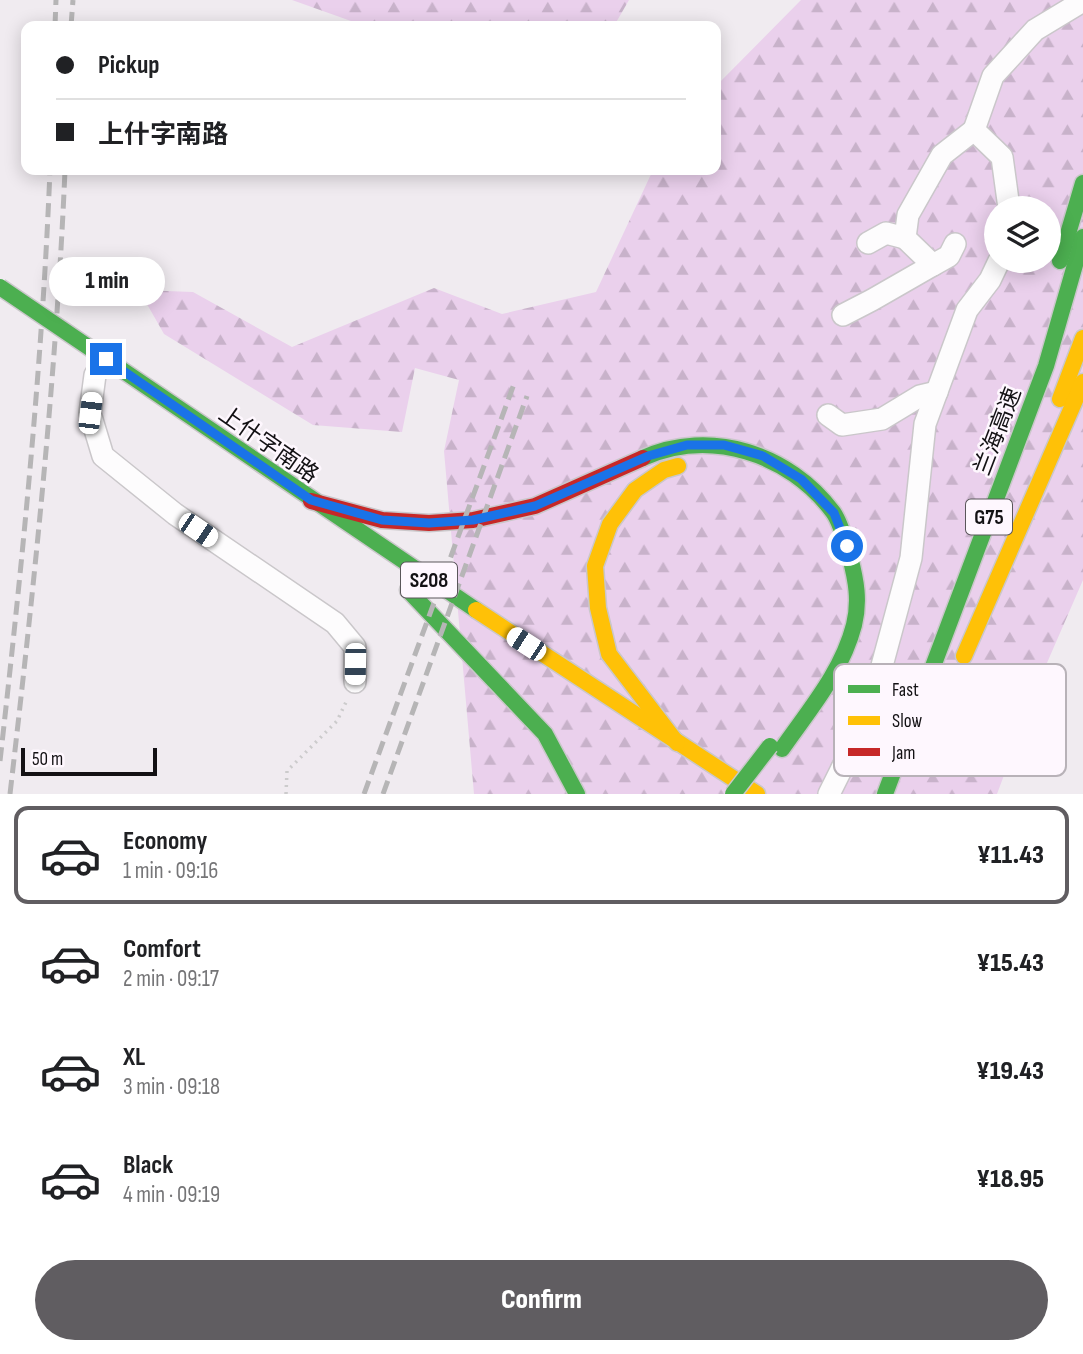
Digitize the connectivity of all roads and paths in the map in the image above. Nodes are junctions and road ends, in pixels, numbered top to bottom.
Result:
1 (1083, 1) edge
2 (974, 130) junction
3 (1083, 183) edge
4 (1007, 196) edge
5 (1083, 237) edge
6 (905, 238) junction
7 (868, 243) dead end
8 (955, 244) dead end
9 (933, 265) junction
10 (993, 273) edge
11 (0, 287) edge
12 (843, 315) dead end
13 (1041, 325) dead end
14 (1083, 338) edge
15 (1029, 364) dead end
16 (98, 372) junction
17 (1083, 382) edge
18 (937, 392) junction
19 (828, 415) dead end
20 (311, 500) junction
21 (958, 600) junction
22 (466, 628) dead end
23 (839, 664) edge
24 (882, 664) edge
25 (934, 664) edge
26 (834, 674) edge
27 (355, 682) joint
28 (677, 743) junction
29 (776, 748) junction
30 (839, 776) edge
31 (892, 776) edge
32 (286, 794) edge
33 (577, 794) edge
34 (733, 794) edge
35 (751, 794) edge
36 (757, 794) edge
37 (830, 794) edge
38 (885, 794) edge

1 - 2 street
2 - 4 street
2 - 6 street
3 - 13 main road
5 - 21 main road, 兰海高速 / G75
6 - 7 street
6 - 9 street
8 - 9 street
9 - 12 street
10 - 18 street
11 - 16 main road, S208, bridge
14 - 17 main road, 兰海高速 / G75
15 - 21 main road
16 - 20 main road, 上什字南路 / S208
16 - 27 street
18 - 19 street
18 - 24 street
20 - 23 main road
20 - 28 main road, 上什字南路 / S208
21 - 25 main road, 兰海高速 / G75
22 - 33 main road, S208
26 - 29 main road
27 - 32 path
28 - 29 main road
28 - 36 main road, 上什字南路 / S208
29 - 34 main road, bridge
29 - 35 main road
30 - 37 street
31 - 38 main road, 兰海高速 / G75

